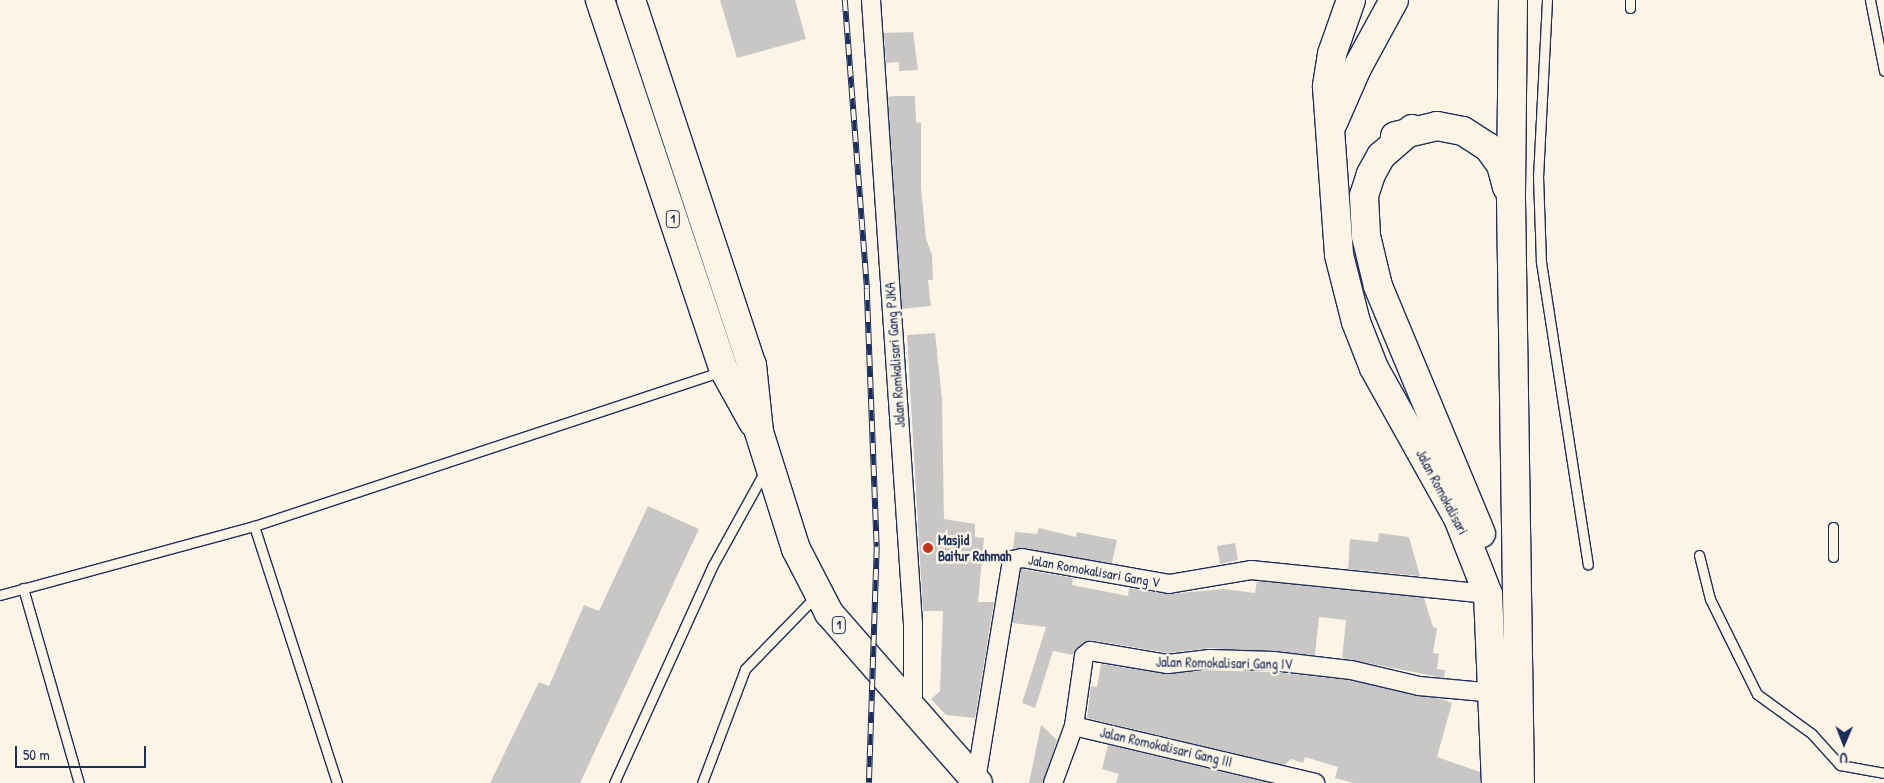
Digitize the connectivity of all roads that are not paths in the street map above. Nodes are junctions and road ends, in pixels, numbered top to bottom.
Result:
1 (600, 0) edge
2 (631, 0) edge
3 (871, 0) edge
4 (1351, 0) edge
5 (1394, 0) edge
6 (1513, 0) edge
7 (1547, 0) edge
8 (1870, 0) edge
9 (1884, 71) edge
10 (1412, 129) junction
11 (1330, 130) junction
12 (1511, 200) junction
13 (1334, 214) junction
14 (738, 368) junction
15 (767, 467) junction
16 (254, 526) junction
17 (1833, 527) dead end
18 (1699, 554) dead end
19 (1833, 557) dead end
20 (1588, 564) dead end
21 (23, 588) junction
22 (817, 594) junction
23 (1488, 594) junction
24 (0, 596) edge
25 (1495, 693) junction
26 (912, 710) junction
27 (1074, 726) junction
28 (1884, 772) edge
29 (977, 782) edge
30 (79, 783) edge
31 (337, 783) edge
32 (614, 783) edge
33 (702, 783) edge
34 (1053, 783) edge
35 (1316, 783) edge
36 (1496, 783) edge
37 (1520, 783) edge

1 - 14 highway, 1
2 - 14 highway, 1
3 - 26 street, Jalan Romkalisari Gang PJKA
4 - 11 highway, Jalan Romokalisari
5 - 11 highway
6 - 12 highway
7 - 20 lane
8 - 9 lane
10 - 12 highway
10 - 13 highway
10 - 23 highway
11 - 13 highway, Jalan Romokalisari
12 - 37 highway
13 - 23 highway, Jalan Romokalisari
14 - 15 highway, 1
14 - 16 lane
15 - 22 highway, 1
15 - 32 lane
16 - 21 lane
16 - 31 lane
17 - 19 lane
18 - 28 lane
21 - 24 lane
21 - 30 lane
22 - 26 highway, 1
22 - 33 lane
23 - 25 highway, Jalan Romokalisari
23 - 29 street, Jalan Romokalisari Gang V
25 - 27 street, Jalan Romokalisari Gang IV
25 - 36 highway, Jalan Romokalisari
26 - 29 highway, 1
27 - 34 street
27 - 35 street, Jalan Romokalisari Gang III

